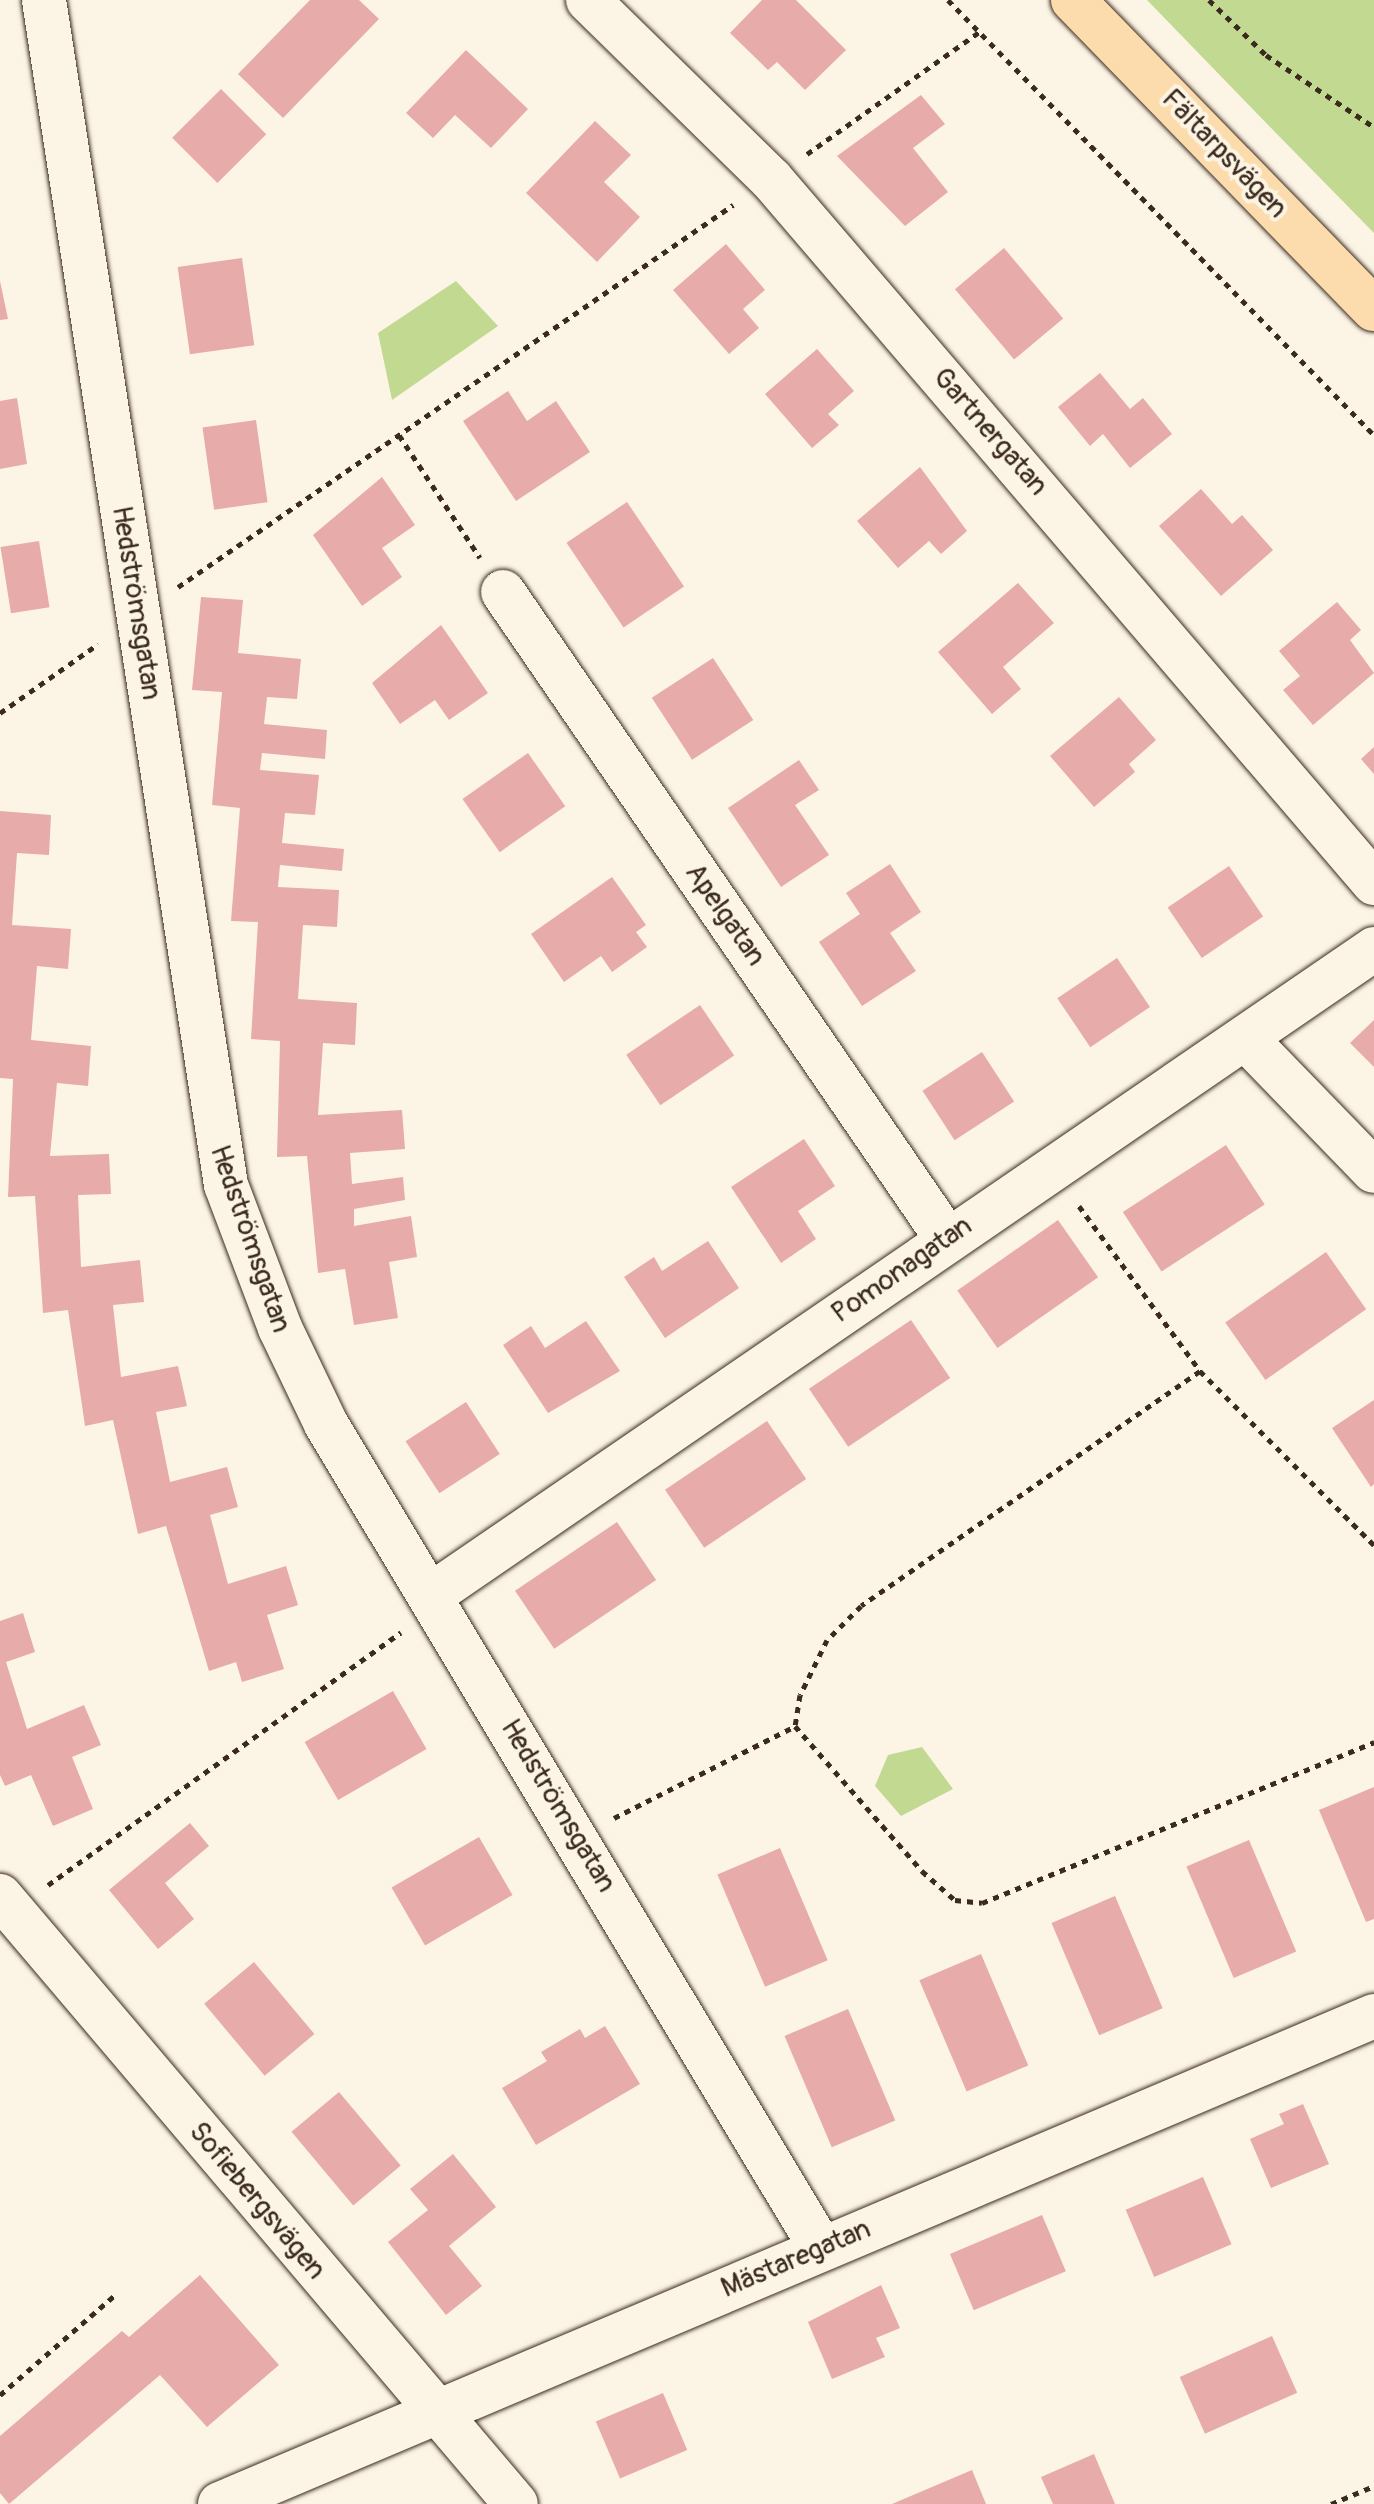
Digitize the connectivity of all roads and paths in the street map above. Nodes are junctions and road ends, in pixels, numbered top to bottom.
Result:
1 (44, 0) edge
2 (588, 0) edge
3 (948, 0) edge
4 (1073, 0) edge
5 (1209, 0) edge
6 (979, 32) junction
7 (1374, 127) edge
8 (771, 179) junction
9 (1374, 309) edge
10 (399, 435) junction
11 (1374, 435) edge
12 (503, 592) joint
13 (138, 614) junction
14 (0, 713) edge
15 (1374, 883) edge
16 (1374, 949) edge
17 (1245, 1038) junction
18 (1052, 1168) junction
19 (1374, 1171) edge
20 (947, 1239) junction
21 (1200, 1371) junction
22 (1374, 1545) edge
23 (431, 1595) junction
24 (795, 1726) junction
25 (1374, 1742) edge
26 (576, 1837) junction
27 (6, 1904) edge
28 (1374, 2016) edge
29 (821, 2248) junction
30 (114, 2296) dead end
31 (0, 2395) edge
32 (437, 2412) junction
33 (1374, 2486) edge
34 (220, 2504) edge
35 (516, 2504) edge
36 (1331, 2504) edge

1 - 13 street, Hedströmsgatan
2 - 8 street, Gartnergatan
3 - 6 path
4 - 9 main road, Fältarpsvägen
5 - 7 path
6 - 8 path
6 - 11 path
8 - 10 path
8 - 15 street, Gartnergatan
10 - 12 path
10 - 13 path
12 - 20 street, Apelgatan
13 - 14 path
13 - 23 street, Hedströmsgatan
16 - 17 street, Pomonagatan
17 - 18 street, Pomonagatan
17 - 19 street
18 - 20 street, Pomonagatan
18 - 21 path
20 - 23 street, Pomonagatan
21 - 22 path
21 - 24 path
23 - 26 street, Hedströmsgatan
23 - 27 path
24 - 25 path
24 - 26 path
26 - 29 street, Hedströmsgatan
27 - 32 street, Sofiebergsvägen
28 - 29 street, Mästaregatan
29 - 32 street, Mästaregatan
30 - 31 path
32 - 34 street, Mästaregatan
32 - 35 street, Sofiebergsvägen
33 - 36 path

